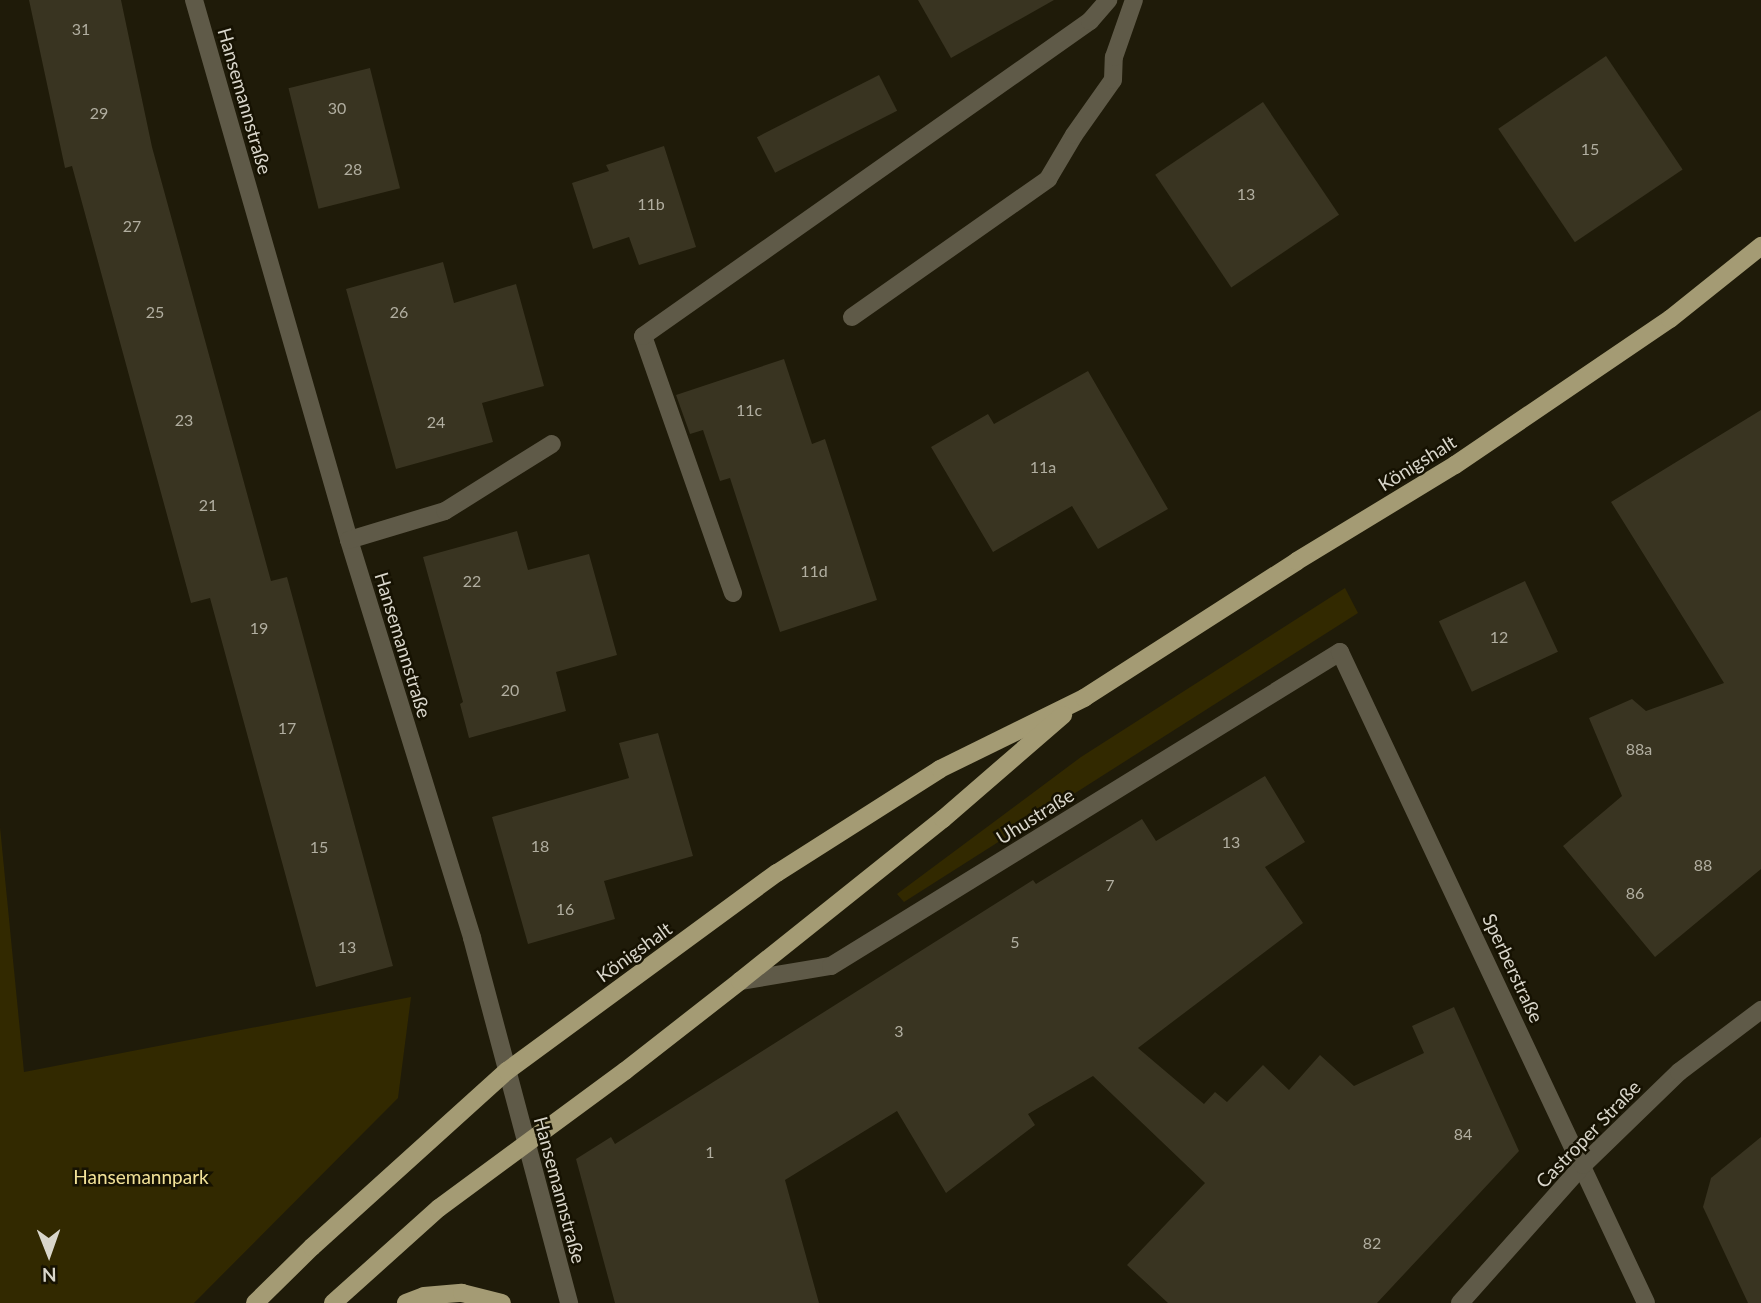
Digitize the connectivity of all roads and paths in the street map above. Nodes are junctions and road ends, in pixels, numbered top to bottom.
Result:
1 (194, 0) edge
2 (1108, 0) edge
3 (1134, 0) edge
4 (1761, 246) edge
5 (852, 317) dead end
6 (552, 444) dead end
7 (349, 540) junction
8 (733, 593) dead end
9 (1340, 652) joint
10 (1084, 698) junction
11 (740, 981) junction
12 (1761, 1010) edge
13 (507, 1071) junction
14 (526, 1145) junction
15 (1583, 1165) junction
16 (256, 1303) edge
17 (333, 1303) edge
18 (406, 1303) edge
19 (502, 1303) edge
20 (569, 1303) edge
21 (1460, 1303) edge
22 (1646, 1303) edge

1 - 7 street, Hansemannstraße
2 - 8 street
3 - 5 street
4 - 10 main road, Königshalt
6 - 7 street
7 - 13 street, Hansemannstraße
9 - 11 street, Uhustraße
9 - 15 street, Sperberstraße
10 - 11 main road, Königshalt
10 - 13 main road, Königshalt
11 - 14 main road, Königshalt
12 - 15 street, Castroper Straße
13 - 14 street, Hansemannstraße
13 - 16 main road, Königshalt
14 - 17 main road, Königshalt
14 - 20 street, Hansemannstraße
15 - 21 street, Castroper Straße
15 - 22 street, Sperberstraße
18 - 19 main road

